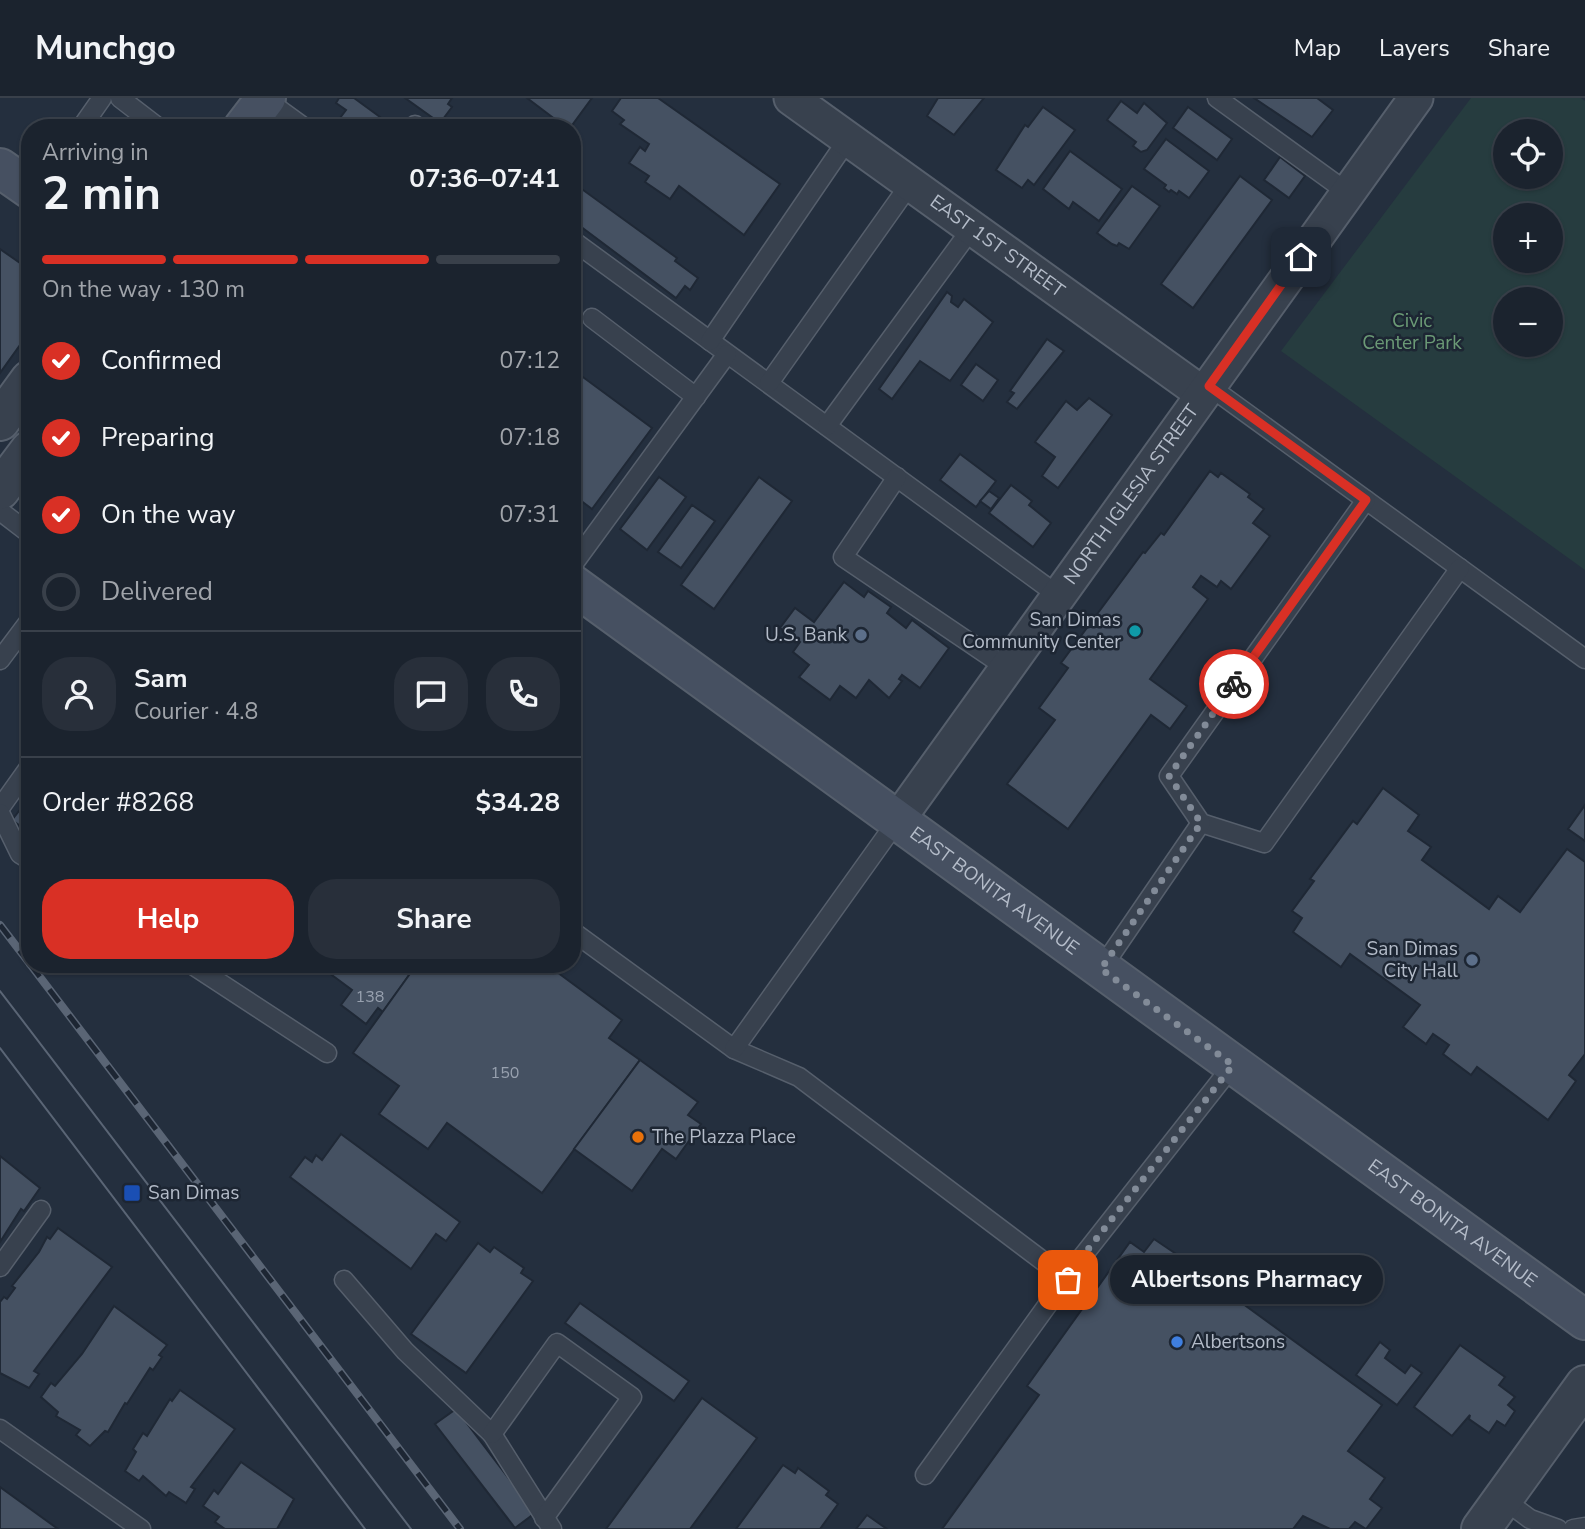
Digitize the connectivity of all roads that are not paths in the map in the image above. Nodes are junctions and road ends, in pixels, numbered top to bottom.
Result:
1 (102, 98) edge
2 (120, 98) edge
3 (266, 98) edge
4 (790, 98) edge
5 (1217, 98) edge
6 (1416, 98) edge
7 (87, 119) edge
8 (147, 119) edge
9 (250, 119) edge
10 (293, 119) edge
11 (848, 139) junction
12 (0, 168) edge
13 (21, 183) edge
14 (910, 184) junction
15 (1347, 192) junction
16 (972, 228) junction
17 (581, 247) edge
18 (592, 318) dead end
19 (710, 341) junction
20 (727, 354) junction
21 (768, 383) junction
22 (1206, 390) junction
23 (21, 392) edge
24 (696, 397) junction
25 (0, 421) edge
26 (827, 426) junction
27 (21, 462) edge
28 (897, 477) junction
29 (0, 490) edge
30 (1366, 500) junction
31 (0, 511) edge
32 (21, 527) edge
33 (581, 554) edge
34 (1460, 568) junction
35 (581, 591) edge
36 (1059, 596) junction
37 (21, 632) edge
38 (1585, 659) edge
39 (0, 660) edge
40 (1007, 668) junction
41 (21, 779) edge
42 (0, 808) edge
43 (0, 814) edge
44 (897, 821) junction
45 (1201, 823) junction
46 (21, 854) edge
47 (581, 938) edge
48 (1101, 969) junction
49 (205, 973) edge
50 (734, 1049) junction
51 (327, 1053) dead end
52 (1233, 1065) junction
53 (41, 1210) dead end
54 (0, 1267) edge
55 (344, 1280) dead end
56 (1068, 1280) junction
57 (1585, 1320) edge
58 (1585, 1385) edge
59 (0, 1429) edge
60 (492, 1434) junction
61 (925, 1475) dead end
62 (1492, 1514) edge
63 (548, 1523) edge
64 (1585, 1527) edge
65 (141, 1529) edge
66 (1558, 1529) edge
67 (1573, 1529) edge

1 - 7 lane
2 - 8 lane
3 - 9 main road
3 - 10 lane
4 - 11 street, EAST 1ST STREET
5 - 15 lane
6 - 15 street, NORTH IGLESIA STREET
11 - 14 street, EAST 1ST STREET
11 - 19 lane
12 - 13 main road
14 - 16 street, EAST 1ST STREET
14 - 21 lane
15 - 22 street, NORTH IGLESIA STREET
16 - 22 street, EAST 1ST STREET
16 - 26 lane
17 - 19 lane
18 - 24 lane
19 - 20 lane
20 - 21 lane
20 - 24 lane
21 - 26 lane
22 - 30 lane
22 - 36 street, NORTH IGLESIA STREET
23 - 25 street
24 - 33 lane
26 - 28 lane
27 - 29 street
28 - 36 lane
28 - 40 lane
30 - 34 lane
30 - 45 lane
31 - 32 lane
34 - 38 lane
34 - 45 lane
35 - 44 main road, EAST BONITA AVENUE
36 - 40 street, NORTH IGLESIA STREET
37 - 39 lane
40 - 44 street, NORTH IGLESIA STREET
41 - 42 lane
43 - 46 lane
44 - 48 main road, EAST BONITA AVENUE
44 - 50 lane
45 - 48 lane
47 - 50 lane
48 - 52 main road, EAST BONITA AVENUE
49 - 51 lane
50 - 56 lane
52 - 56 lane
52 - 57 main road, EAST BONITA AVENUE
53 - 54 lane
55 - 60 lane
56 - 61 lane
58 - 62 street
59 - 65 lane
60 - 63 lane
60 - 63 lane
62 - 66 lane
64 - 67 lane

